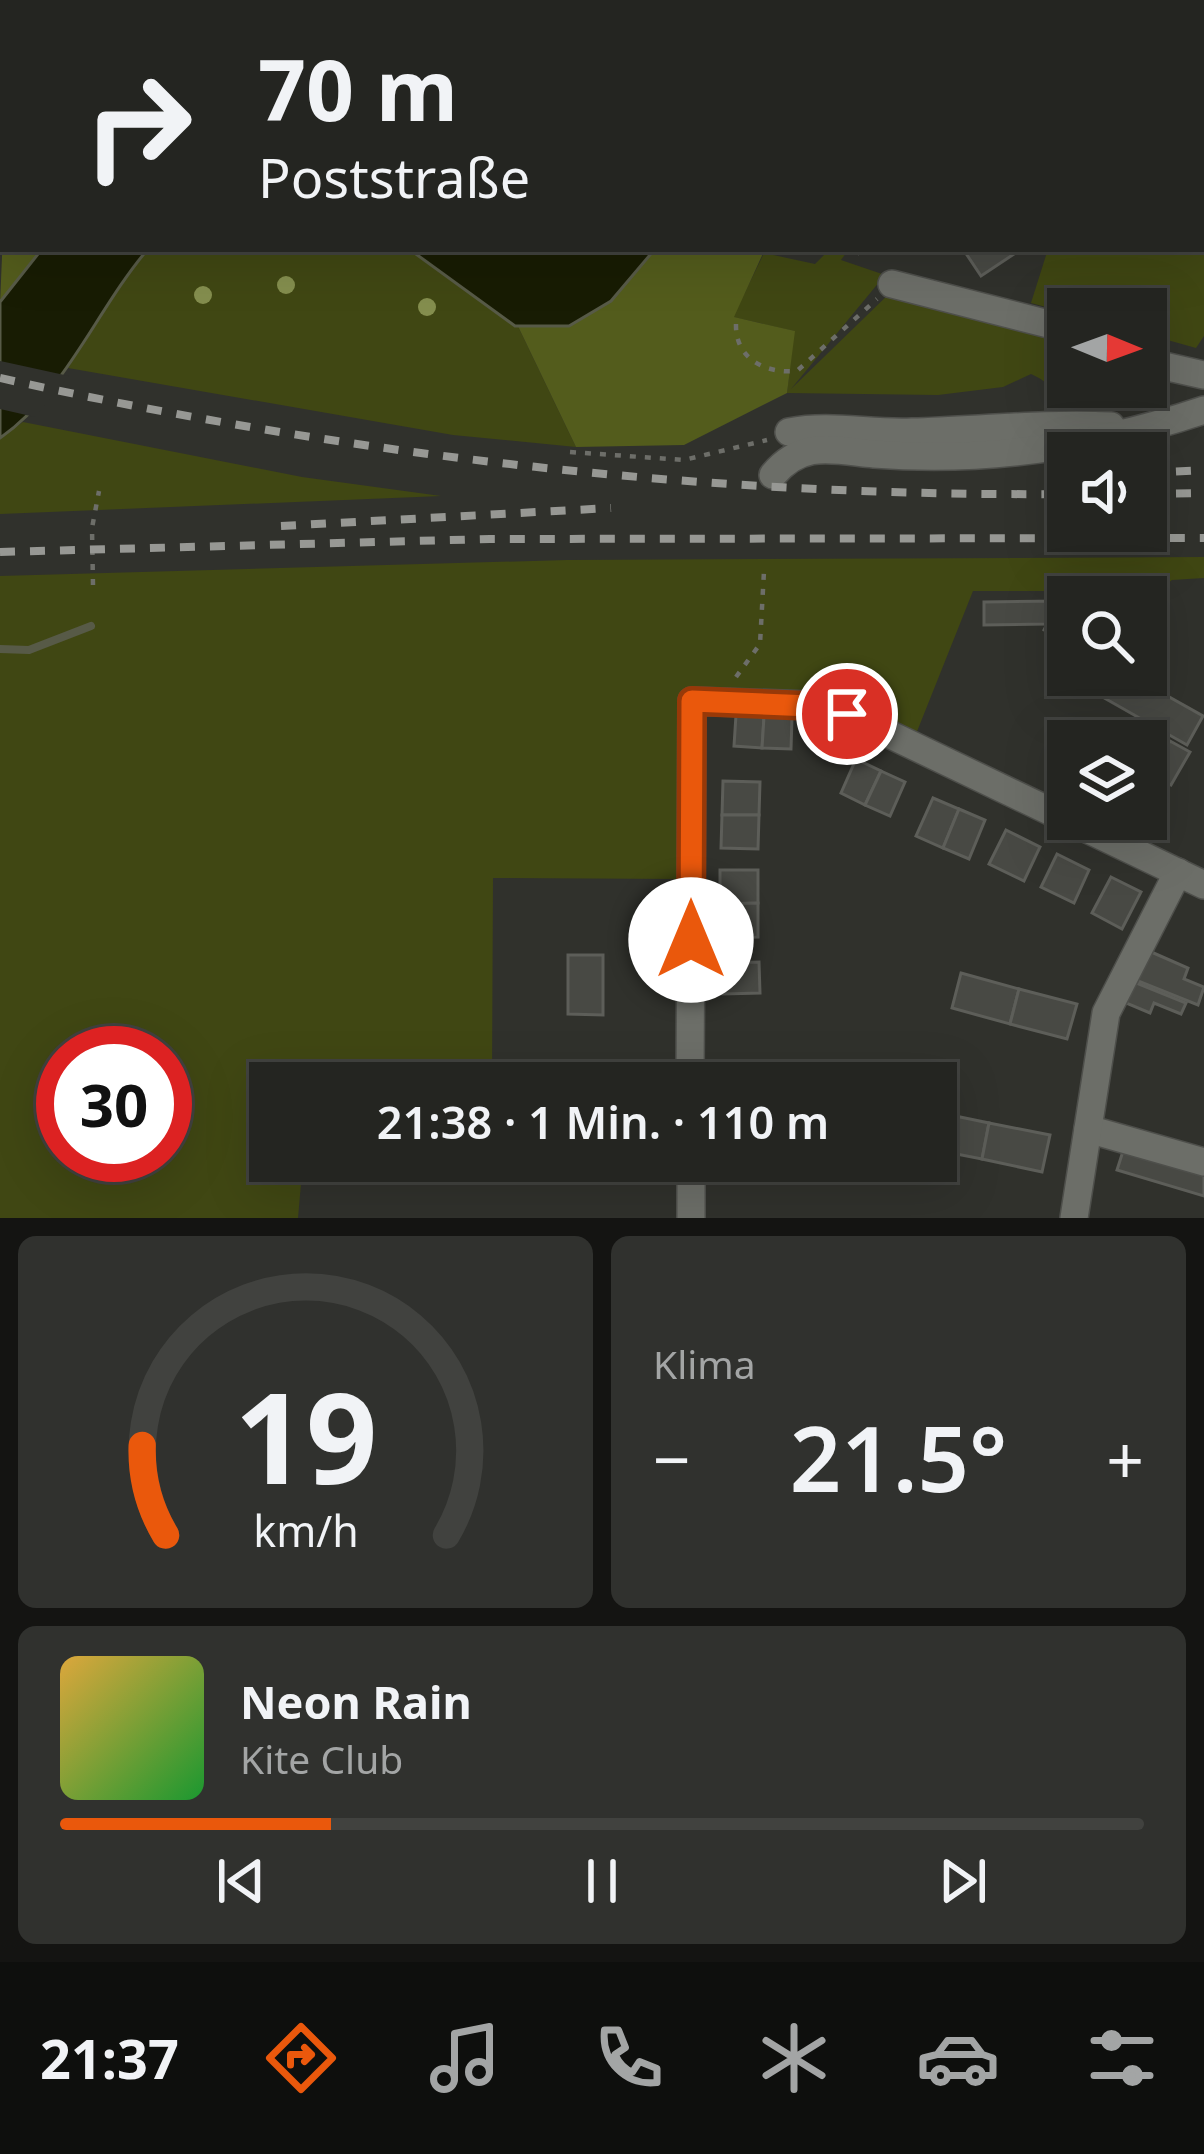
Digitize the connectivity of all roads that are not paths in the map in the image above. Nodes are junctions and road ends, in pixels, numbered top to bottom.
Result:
1 (892, 284) road end
2 (1047, 324) edge
3 (1167, 366) edge
4 (1204, 374) edge
5 (1204, 410) edge
6 (1145, 428) junction
7 (789, 432) road end
8 (772, 475) dead end
9 (1178, 872) junction
10 (1204, 885) edge
11 (690, 1062) edge
12 (1088, 1129) junction
13 (1204, 1162) edge
14 (691, 1182) edge
15 (691, 1218) edge
16 (1074, 1218) edge

1 - 2 street
3 - 4 street
5 - 6 street
6 - 7 street
6 - 8 street
9 - 10 street
9 - 11 street
9 - 12 street
12 - 13 street
12 - 16 street
14 - 15 street

